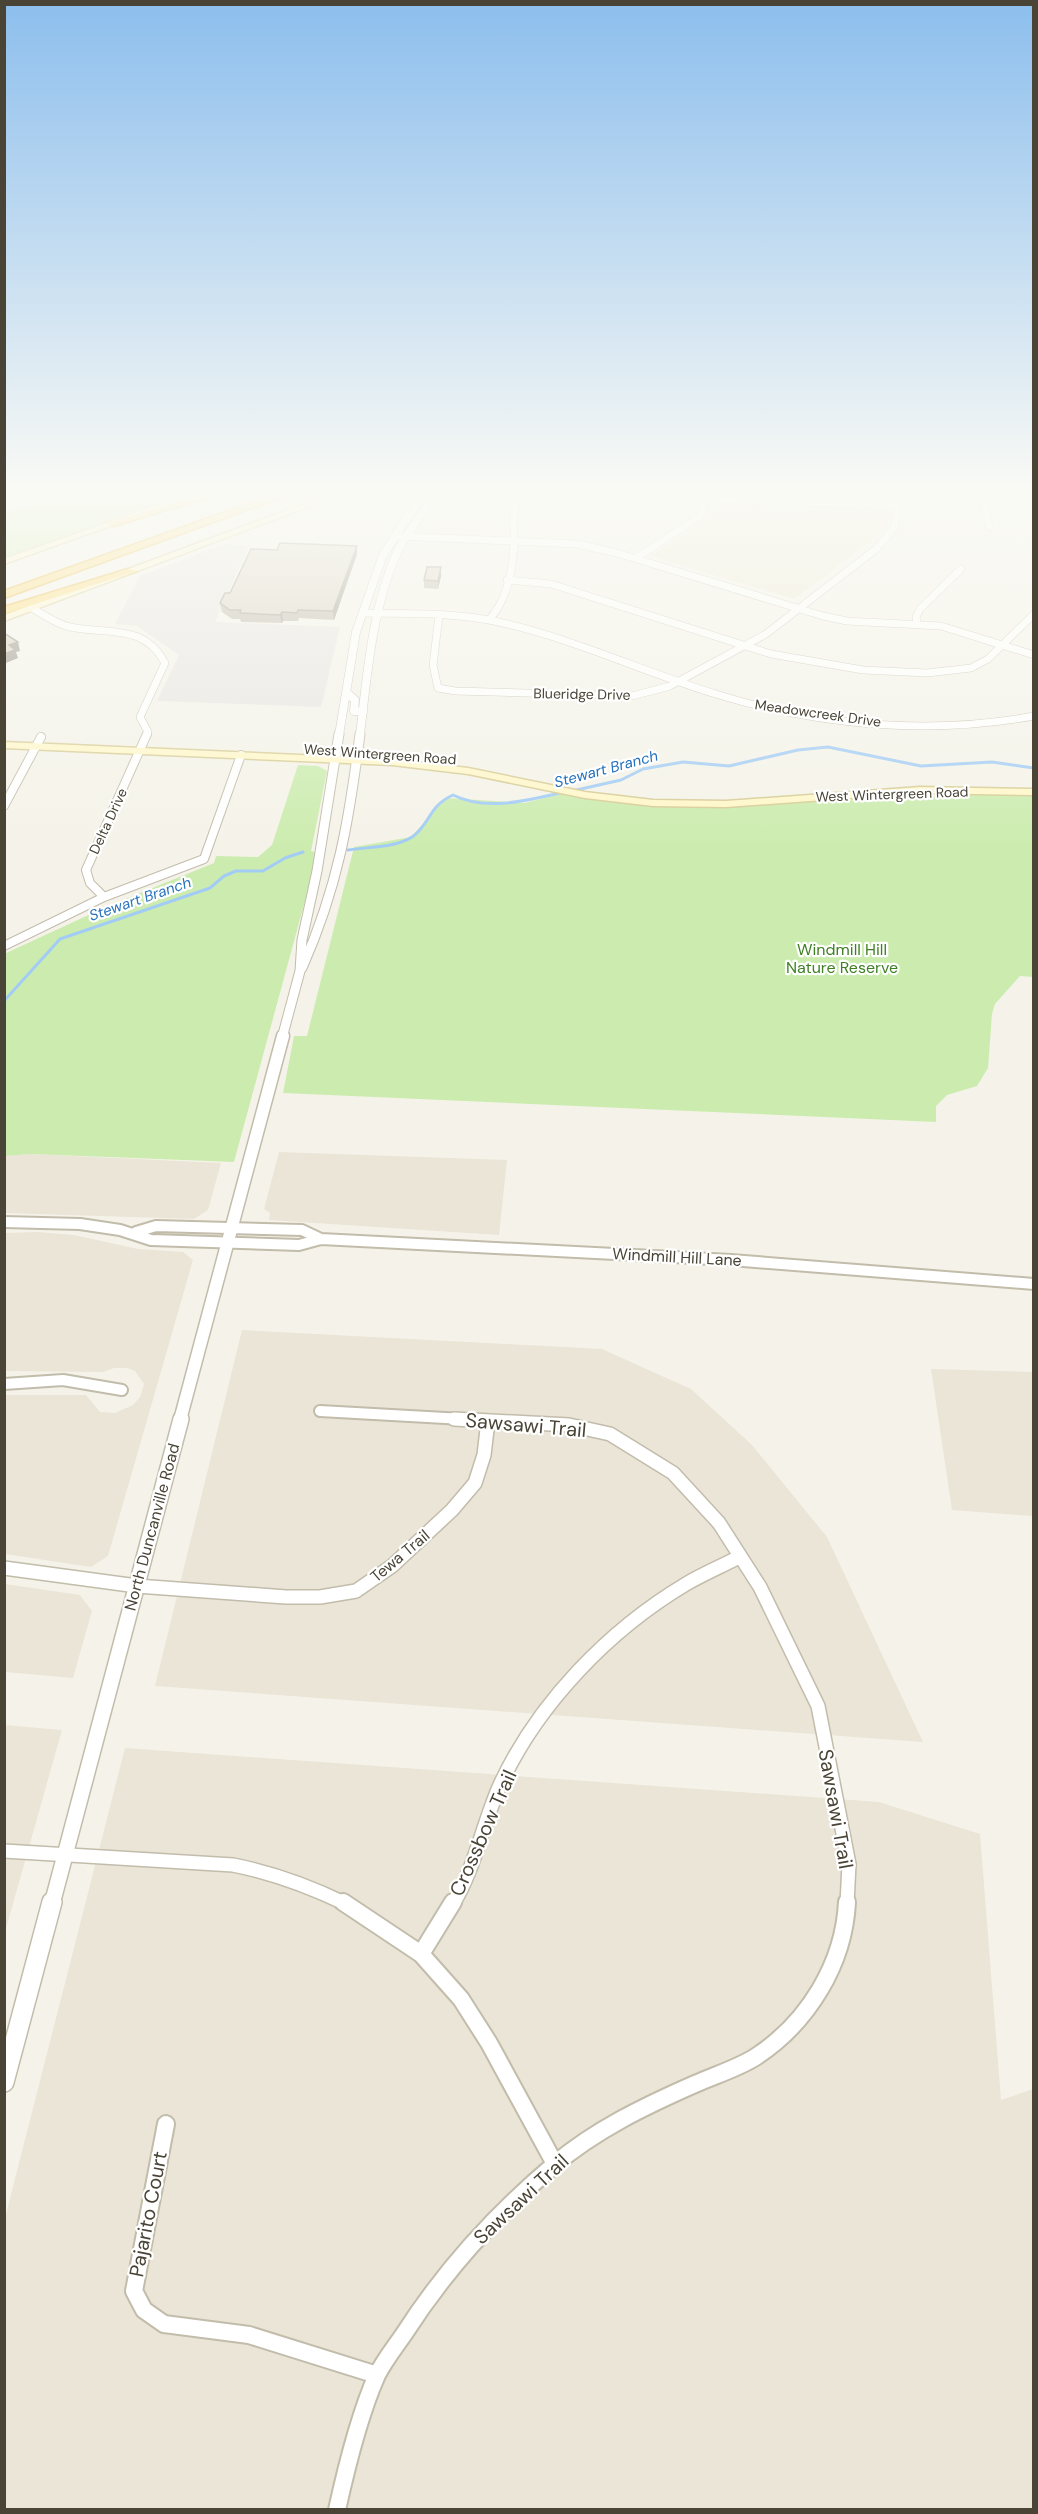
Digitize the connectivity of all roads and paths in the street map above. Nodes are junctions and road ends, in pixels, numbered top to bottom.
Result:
1 (20, 612) edge
2 (39, 612) edge
3 (496, 612) edge
4 (640, 612) edge
5 (793, 612) edge
6 (812, 612) edge
7 (918, 612) edge
8 (362, 613) joint
9 (379, 614) junction
10 (1034, 614) edge
11 (439, 616) junction
12 (4, 618) edge
13 (489, 620) junction
14 (917, 623) junction
15 (1002, 644) junction
16 (746, 646) junction
17 (1034, 655) edge
18 (351, 670) junction
19 (368, 670) junction
20 (681, 681) junction
21 (347, 693) junction
22 (363, 712) junction
23 (1034, 716) edge
24 (4, 736) edge
25 (39, 742) junction
26 (4, 745) edge
27 (142, 746) junction
28 (336, 754) junction
29 (241, 755) junction
30 (356, 756) junction
31 (538, 784) junction
32 (1034, 792) edge
33 (751, 800) junction
34 (4, 806) edge
35 (317, 871) junction
36 (338, 872) junction
37 (104, 897) junction
38 (4, 946) edge
39 (300, 971) junction
40 (4, 1222) edge
41 (229, 1235) junction
42 (1034, 1284) edge
43 (4, 1384) edge
44 (122, 1390) dead end
45 (320, 1411) dead end
46 (488, 1421) junction
47 (740, 1557) junction
48 (4, 1568) edge
49 (137, 1586) junction
50 (4, 1851) edge
51 (66, 1855) junction
52 (421, 1954) junction
53 (4, 2082) edge
54 (166, 2124) dead end
55 (555, 2164) junction
56 (377, 2375) junction
57 (337, 2510) edge

1 - 12 main road
2 - 27 street
3 - 13 street
4 - 16 street
5 - 16 street, Blueridge Drive
6 - 14 street
7 - 14 street
8 - 9 street, Meadowcreek Drive
8 - 18 street, North Duncanville Road
9 - 11 street, Meadowcreek Drive
9 - 19 street, North Duncanville Road
10 - 15 street
11 - 13 street, Meadowcreek Drive
11 - 20 street, Blueridge Drive
13 - 20 street, Meadowcreek Drive
14 - 15 street
15 - 16 street
15 - 17 street
16 - 20 street, Blueridge Drive
18 - 19 street
18 - 21 street, North Duncanville Road
19 - 22 street, North Duncanville Road
20 - 23 street, Meadowcreek Drive
21 - 22 street
21 - 28 street, North Duncanville Road
22 - 30 street, North Duncanville Road
24 - 25 main road, West Wintergreen Road
25 - 26 main road, West Wintergreen Road
25 - 27 main road, West Wintergreen Road
25 - 34 street
27 - 28 main road, West Wintergreen Road
27 - 29 main road, West Wintergreen Road
27 - 37 street, Delta Drive
28 - 29 main road, West Wintergreen Road
28 - 30 main road, West Wintergreen Road
28 - 35 street, North Duncanville Road
29 - 37 street
30 - 31 main road, West Wintergreen Road
30 - 36 street, North Duncanville Road
31 - 33 main road, West Wintergreen Road
31 - 33 main road, West Wintergreen Road
32 - 33 main road, West Wintergreen Road
35 - 36 street
35 - 39 street, North Duncanville Road
36 - 39 street, North Duncanville Road
37 - 38 street
39 - 41 street, North Duncanville Road
40 - 41 street, Windmill Hill Lane
41 - 42 street, Windmill Hill Lane
41 - 49 street, North Duncanville Road
43 - 44 street
45 - 46 street, Sawsawi Trail
46 - 47 street, Sawsawi Trail
46 - 49 street, Tewa Trail
47 - 52 street, Crossbow Trail
47 - 55 street, Sawsawi Trail
48 - 49 street, Tewa Trail
49 - 51 street, North Duncanville Road
50 - 51 street
51 - 52 street
51 - 53 street, North Duncanville Road
52 - 55 street
54 - 56 street, Pajarito Court
55 - 56 street, Sawsawi Trail
56 - 57 street, Sawsawi Trail

